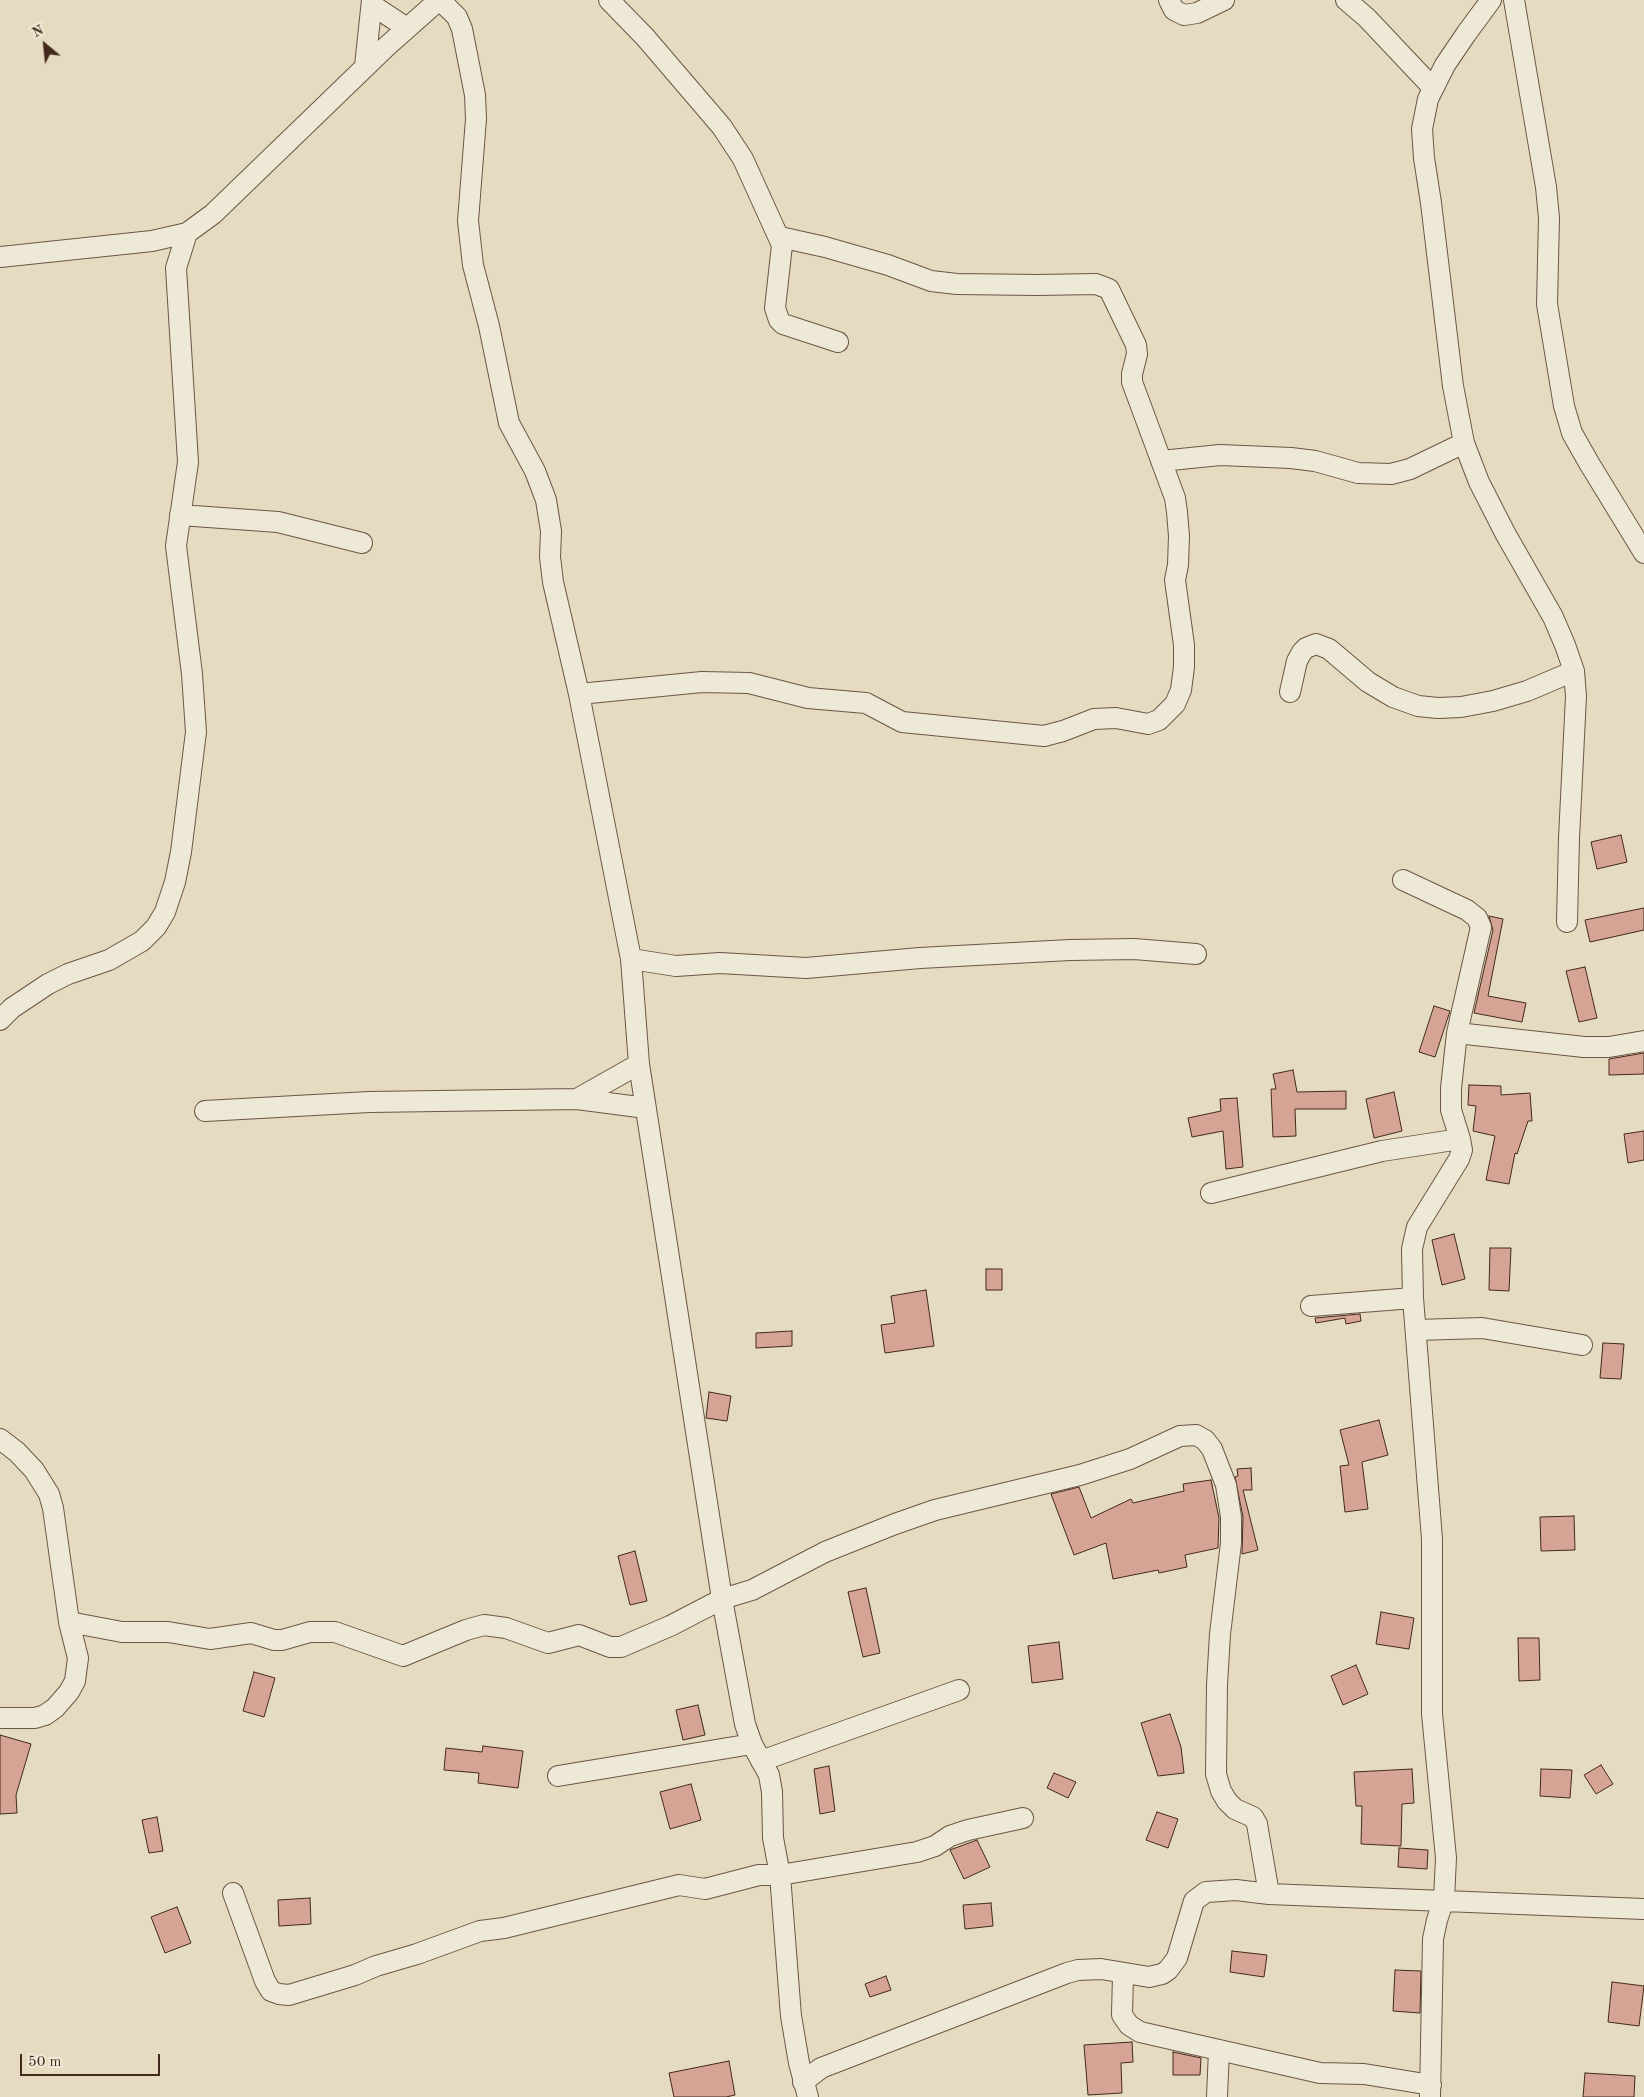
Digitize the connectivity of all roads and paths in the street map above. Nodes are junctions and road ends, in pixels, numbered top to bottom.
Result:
1 (440, 0) edge
2 (609, 0) edge
3 (1169, 0) edge
4 (1224, 0) edge
5 (1346, 0) edge
6 (1491, 0) edge
7 (1514, 0) edge
8 (372, 2) edge
9 (407, 28) junction
10 (366, 66) junction
11 (1433, 88) junction
12 (187, 233) junction
13 (780, 237) junction
14 (152, 241) junction
15 (0, 257) edge
16 (176, 268) junction
17 (838, 342) dead end
18 (1464, 443) junction
19 (1161, 461) junction
20 (180, 515) junction
21 (362, 543) dead end
22 (1644, 553) edge
23 (1574, 671) junction
24 (1290, 692) dead end
25 (579, 694) junction
26 (1403, 880) dead end
27 (1568, 922) dead end
28 (1196, 954) dead end
29 (631, 959) junction
30 (0, 1020) edge
31 (1457, 1033) junction
32 (1644, 1041) edge
33 (639, 1064) junction
34 (577, 1099) junction
35 (646, 1108) junction
36 (206, 1111) dead end
37 (1460, 1139) junction
38 (1211, 1194) dead end
39 (1413, 1298) junction
40 (1310, 1306) dead end
41 (1417, 1330) junction
42 (1582, 1345) dead end
43 (0, 1439) edge
44 (722, 1599) junction
45 (69, 1622) junction
46 (959, 1690) dead end
47 (0, 1718) edge
48 (757, 1753) junction
49 (558, 1776) dead end
50 (1023, 1818) dead end
51 (780, 1875) junction
52 (233, 1893) dead end
53 (1269, 1894) junction
54 (1444, 1899) junction
55 (1644, 1909) edge
56 (1123, 1974) junction
57 (1219, 2050) junction
58 (803, 2081) edge
59 (1430, 2091) edge
60 (1217, 2097) edge

1 - 9 street
1 - 25 street
2 - 13 street
3 - 4 street
5 - 11 street
6 - 11 street
7 - 22 street
8 - 9 street
8 - 10 street
9 - 10 street
10 - 12 street
11 - 18 street
12 - 14 street
12 - 16 street
13 - 17 street
13 - 19 street
14 - 15 street
14 - 16 street
16 - 20 street
18 - 19 street
18 - 23 street
19 - 25 street
20 - 21 street
20 - 30 street
23 - 24 street
23 - 27 street
25 - 29 street
26 - 31 street
28 - 29 street
29 - 33 street
31 - 32 street
31 - 37 street
33 - 34 street
33 - 35 street
34 - 35 street
34 - 36 street
35 - 44 street
37 - 38 street
37 - 39 street
39 - 40 street
39 - 41 street
41 - 42 street
41 - 54 street
43 - 45 street
44 - 45 street
44 - 48 street
44 - 53 street
45 - 47 street
46 - 48 street
48 - 49 street
48 - 51 street
50 - 51 street
51 - 52 street
51 - 58 street
53 - 54 street
53 - 56 street
54 - 55 street
54 - 59 street
56 - 57 street
56 - 58 street
57 - 59 street
57 - 60 street

